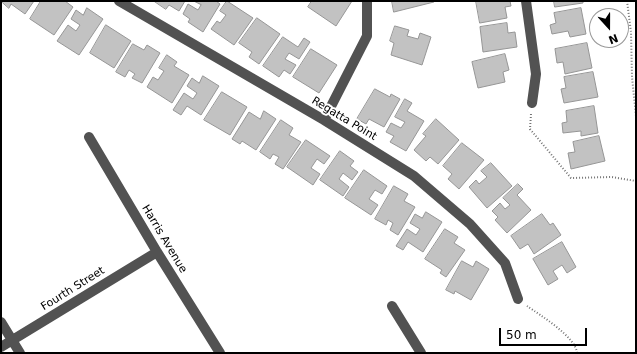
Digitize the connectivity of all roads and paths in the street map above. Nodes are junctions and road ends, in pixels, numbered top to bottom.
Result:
1 (119, 1) edge
2 (367, 1) edge
3 (526, 1) edge
4 (627, 1) edge
5 (532, 103) joint
6 (636, 116) edge
7 (324, 120) junction
8 (89, 137) dead end
9 (636, 181) edge
10 (157, 252) junction
11 (518, 299) joint
12 (392, 306) dead end
13 (1, 322) edge
14 (12, 341) junction
15 (1, 348) edge
16 (20, 353) edge
17 (220, 353) edge
18 (421, 353) edge
19 (577, 353) edge

1 - 7 street, Regatta Point
2 - 7 street
3 - 5 street
4 - 6 path
5 - 9 path
7 - 11 street, Regatta Point
8 - 10 street, Harris Avenue
10 - 14 street, Fourth Street
10 - 17 street, Harris Avenue
11 - 19 path
12 - 18 street
13 - 14 street
14 - 15 street, Fourth Street
14 - 16 street

